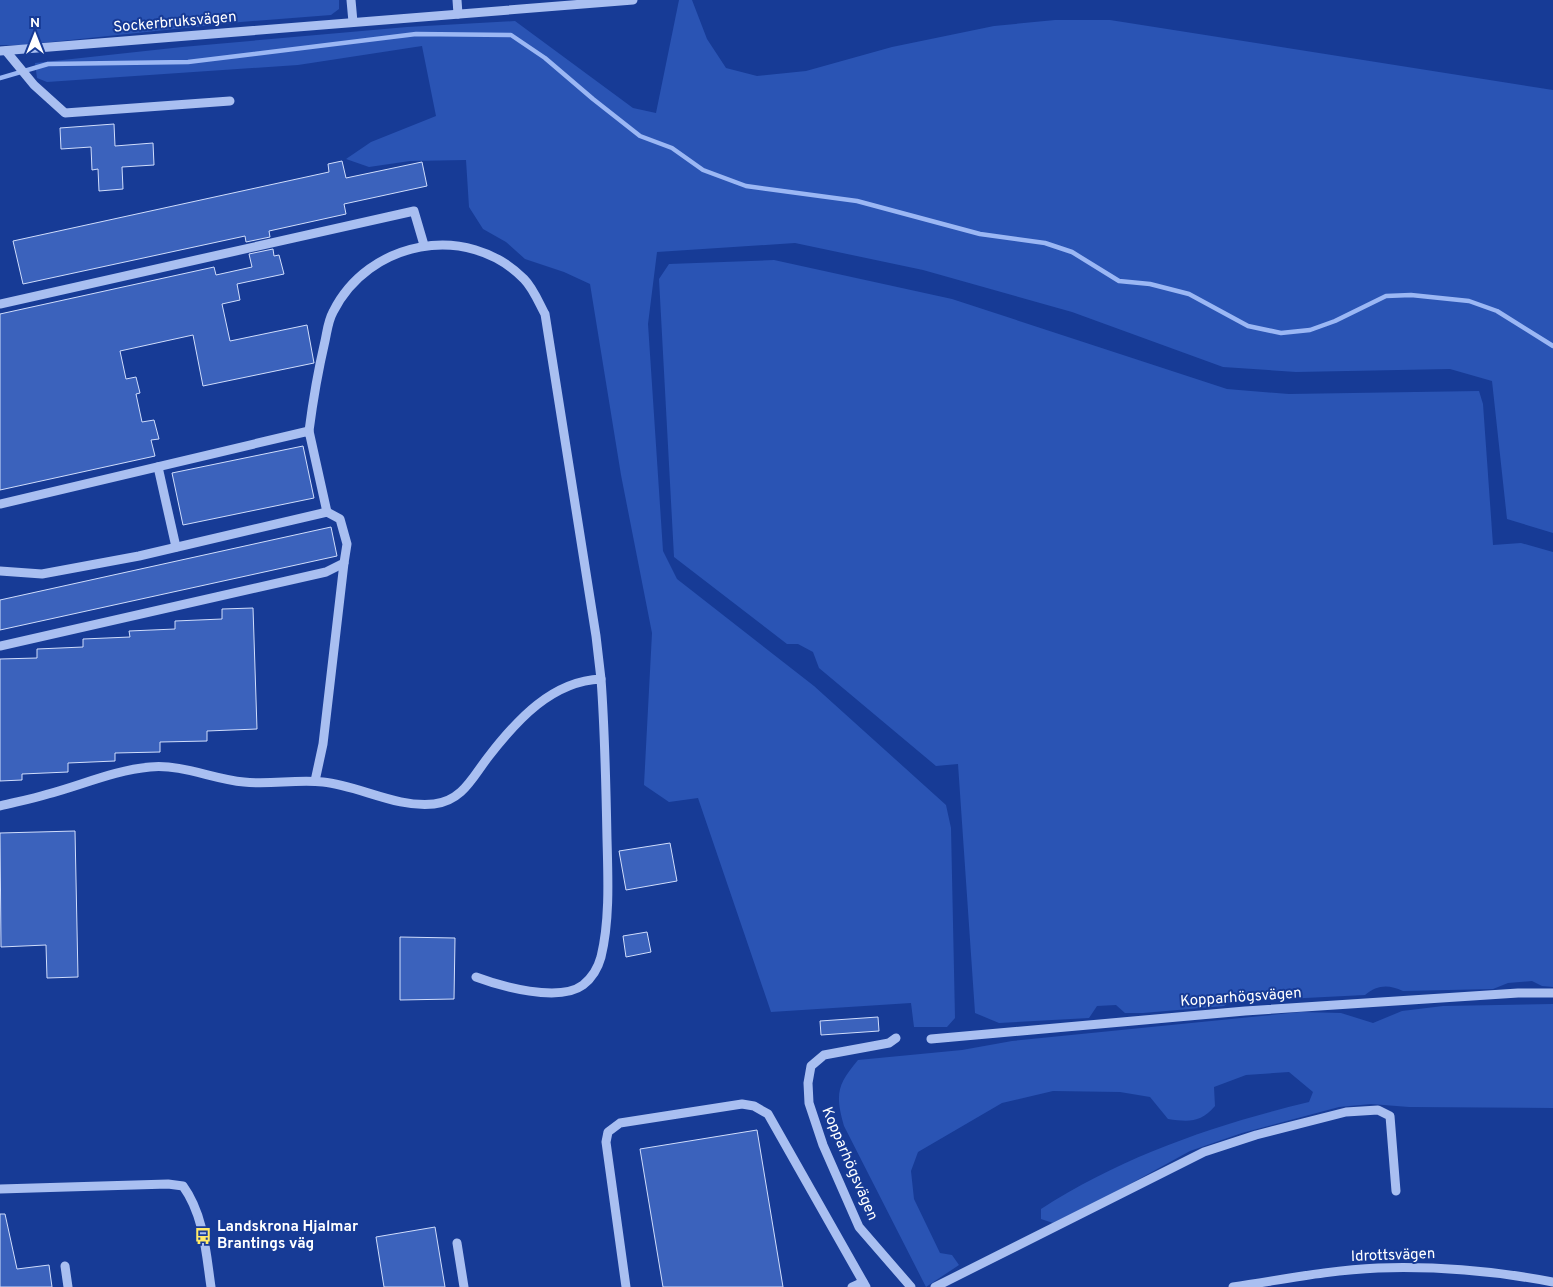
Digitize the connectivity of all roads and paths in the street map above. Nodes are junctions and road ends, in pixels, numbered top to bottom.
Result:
1 (351, 0) edge
2 (457, 0) edge
3 (633, 0) edge
4 (565, 3) edge
5 (458, 14) junction
6 (353, 22) junction
7 (3, 51) edge
8 (230, 101) dead end
9 (424, 246) junction
10 (0, 304) edge
11 (309, 431) junction
12 (158, 467) junction
13 (0, 504) edge
14 (326, 512) junction
15 (176, 547) junction
16 (344, 563) junction
17 (0, 571) edge
18 (0, 646) edge
19 (600, 679) junction
20 (315, 781) junction
21 (0, 806) edge
22 (476, 977) dead end
23 (1553, 993) edge
24 (896, 1038) dead end
25 (931, 1038) dead end
26 (0, 1189) edge
27 (1396, 1191) dead end
28 (457, 1243) dead end
29 (65, 1266) dead end
30 (1553, 1282) edge
31 (864, 1284) edge
32 (68, 1287) edge
33 (211, 1287) edge
34 (464, 1287) edge
35 (626, 1287) edge
36 (852, 1287) edge
37 (910, 1287) edge
38 (935, 1287) edge
39 (1234, 1287) edge

1 - 6 street
2 - 5 street
3 - 4 street, Sockerbruksvägen
4 - 5 street, Sockerbruksvägen
5 - 6 street, Sockerbruksvägen
6 - 7 street, Sockerbruksvägen
7 - 8 street
9 - 10 street
9 - 11 street
9 - 19 street
11 - 12 street
11 - 14 street
12 - 13 street
12 - 15 street
14 - 15 street
14 - 16 street
15 - 17 street
16 - 18 street
16 - 20 street
19 - 20 street
19 - 22 street
20 - 21 street
23 - 25 street, Kopparhögsvägen
24 - 37 street, Kopparhögsvägen
26 - 33 street
27 - 38 street
28 - 34 street
29 - 32 street
30 - 39 street, Idrottsvägen
31 - 35 street
31 - 36 street

